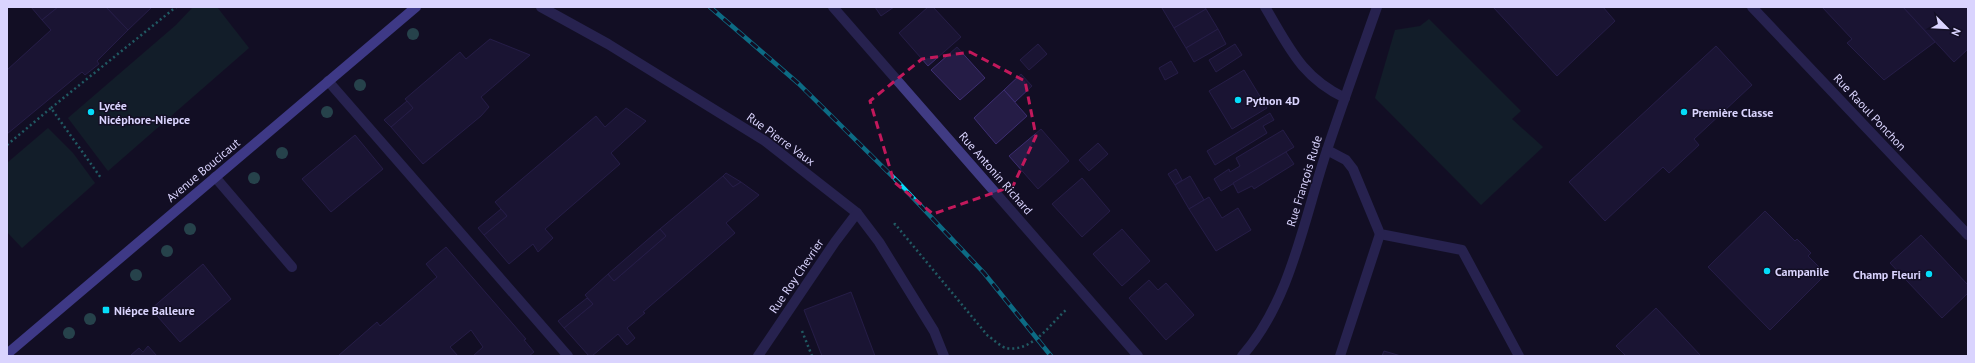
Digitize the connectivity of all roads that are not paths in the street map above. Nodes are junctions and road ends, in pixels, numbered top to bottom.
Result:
1 (416, 7) edge
2 (541, 7) edge
3 (833, 7) edge
4 (1265, 7) edge
5 (1377, 7) edge
6 (1752, 7) edge
7 (328, 81) junction
8 (1345, 98) junction
9 (1327, 150) junction
10 (216, 177) junction
11 (857, 213) junction
12 (1380, 234) junction
13 (1968, 235) edge
14 (292, 267) dead end
15 (7, 354) edge
16 (568, 356) edge
17 (758, 356) edge
18 (944, 356) edge
19 (1138, 356) edge
20 (1242, 356) edge
21 (1340, 356) edge
22 (1519, 356) edge

1 - 7 main road, Avenue Boucicaut
2 - 11 street, Rue Pierre Vaux
3 - 19 street, Rue Antonin Richard
4 - 8 street
5 - 8 street, Rue François Rude
6 - 13 street, Rue Raoul Ponchon
7 - 10 main road, Avenue Boucicaut
7 - 16 street
8 - 9 street, Rue François Rude
9 - 12 street
9 - 20 street, Rue François Rude
10 - 14 street
10 - 15 main road, Avenue Boucicaut
11 - 17 street, Rue Roy Chevrier
11 - 18 street, Rue Pierre Vaux
12 - 21 street
12 - 22 street

